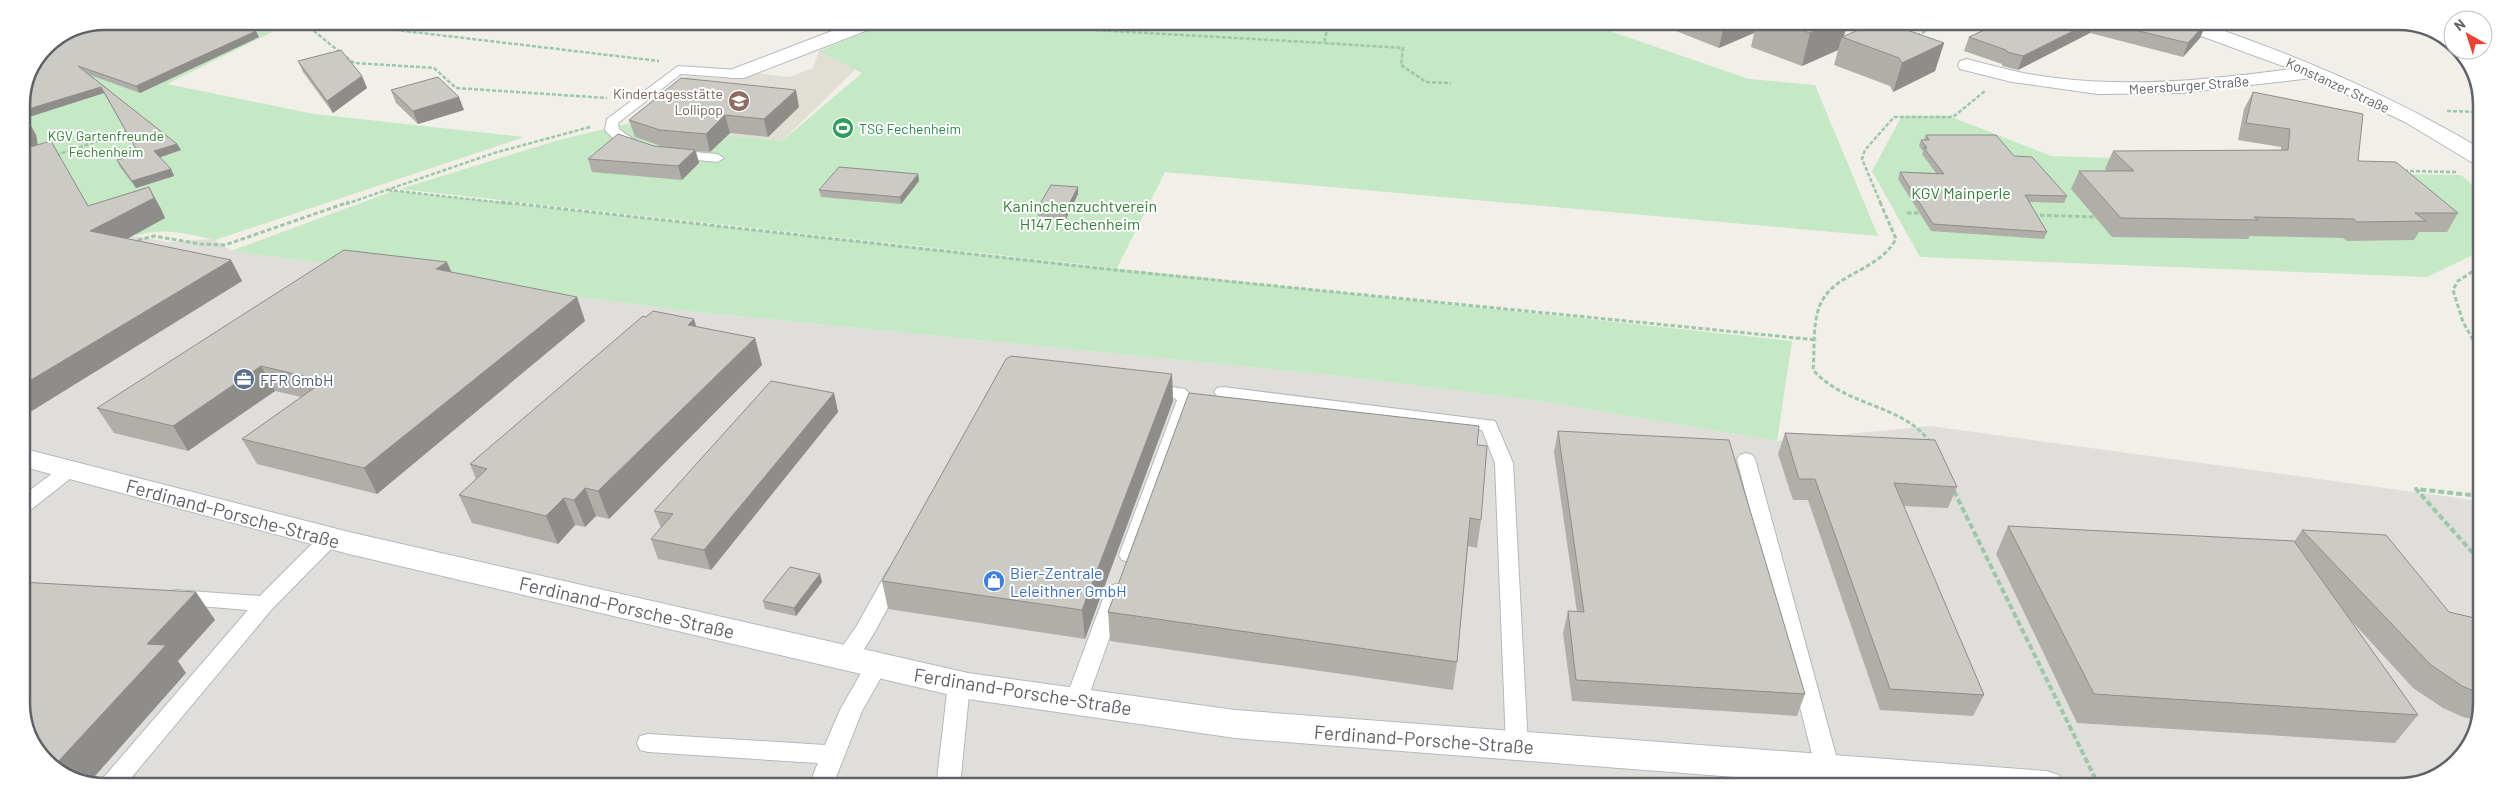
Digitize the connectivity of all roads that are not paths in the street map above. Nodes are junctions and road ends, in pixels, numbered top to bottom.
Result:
1 (852, 30) edge
2 (2204, 30) edge
3 (1967, 65) dead end
4 (2312, 72) junction
5 (737, 74) joint
6 (648, 150) edge
7 (664, 153) edge
8 (2473, 153) edge
9 (718, 158) dead end
10 (1131, 387) edge
11 (1223, 392) dead end
12 (30, 459) edge
13 (1746, 459) dead end
14 (69, 470) junction
15 (30, 500) edge
16 (330, 538) junction
17 (906, 554) edge
18 (158, 595) edge
19 (265, 604) junction
20 (844, 658) junction
21 (877, 665) junction
22 (959, 684) junction
23 (1076, 701) junction
24 (648, 743) dead end
25 (1517, 746) junction
26 (833, 756) junction
27 (1828, 770) junction
28 (117, 778) edge
29 (824, 778) edge
30 (949, 778) edge
31 (1937, 778) edge

1 - 5 street
2 - 4 street, Konstanzer Straße
3 - 4 street, Meersburger Straße
4 - 8 street, Konstanzer Straße
5 - 6 lane
7 - 9 lane
10 - 23 lane
11 - 25 lane
12 - 14 street, Ferdinand-Porsche-Straße
13 - 27 lane
14 - 15 lane
14 - 16 street, Ferdinand-Porsche-Straße
16 - 19 lane
16 - 20 street, Ferdinand-Porsche-Straße
17 - 20 lane
18 - 19 lane
19 - 28 lane
20 - 21 street, Ferdinand-Porsche-Straße
21 - 22 street, Ferdinand-Porsche-Straße
21 - 26 lane
22 - 23 street, Ferdinand-Porsche-Straße
22 - 30 lane
23 - 25 street, Ferdinand-Porsche-Straße
24 - 26 lane
25 - 27 street, Ferdinand-Porsche-Straße
26 - 29 lane
27 - 31 street, Ferdinand-Porsche-Straße

